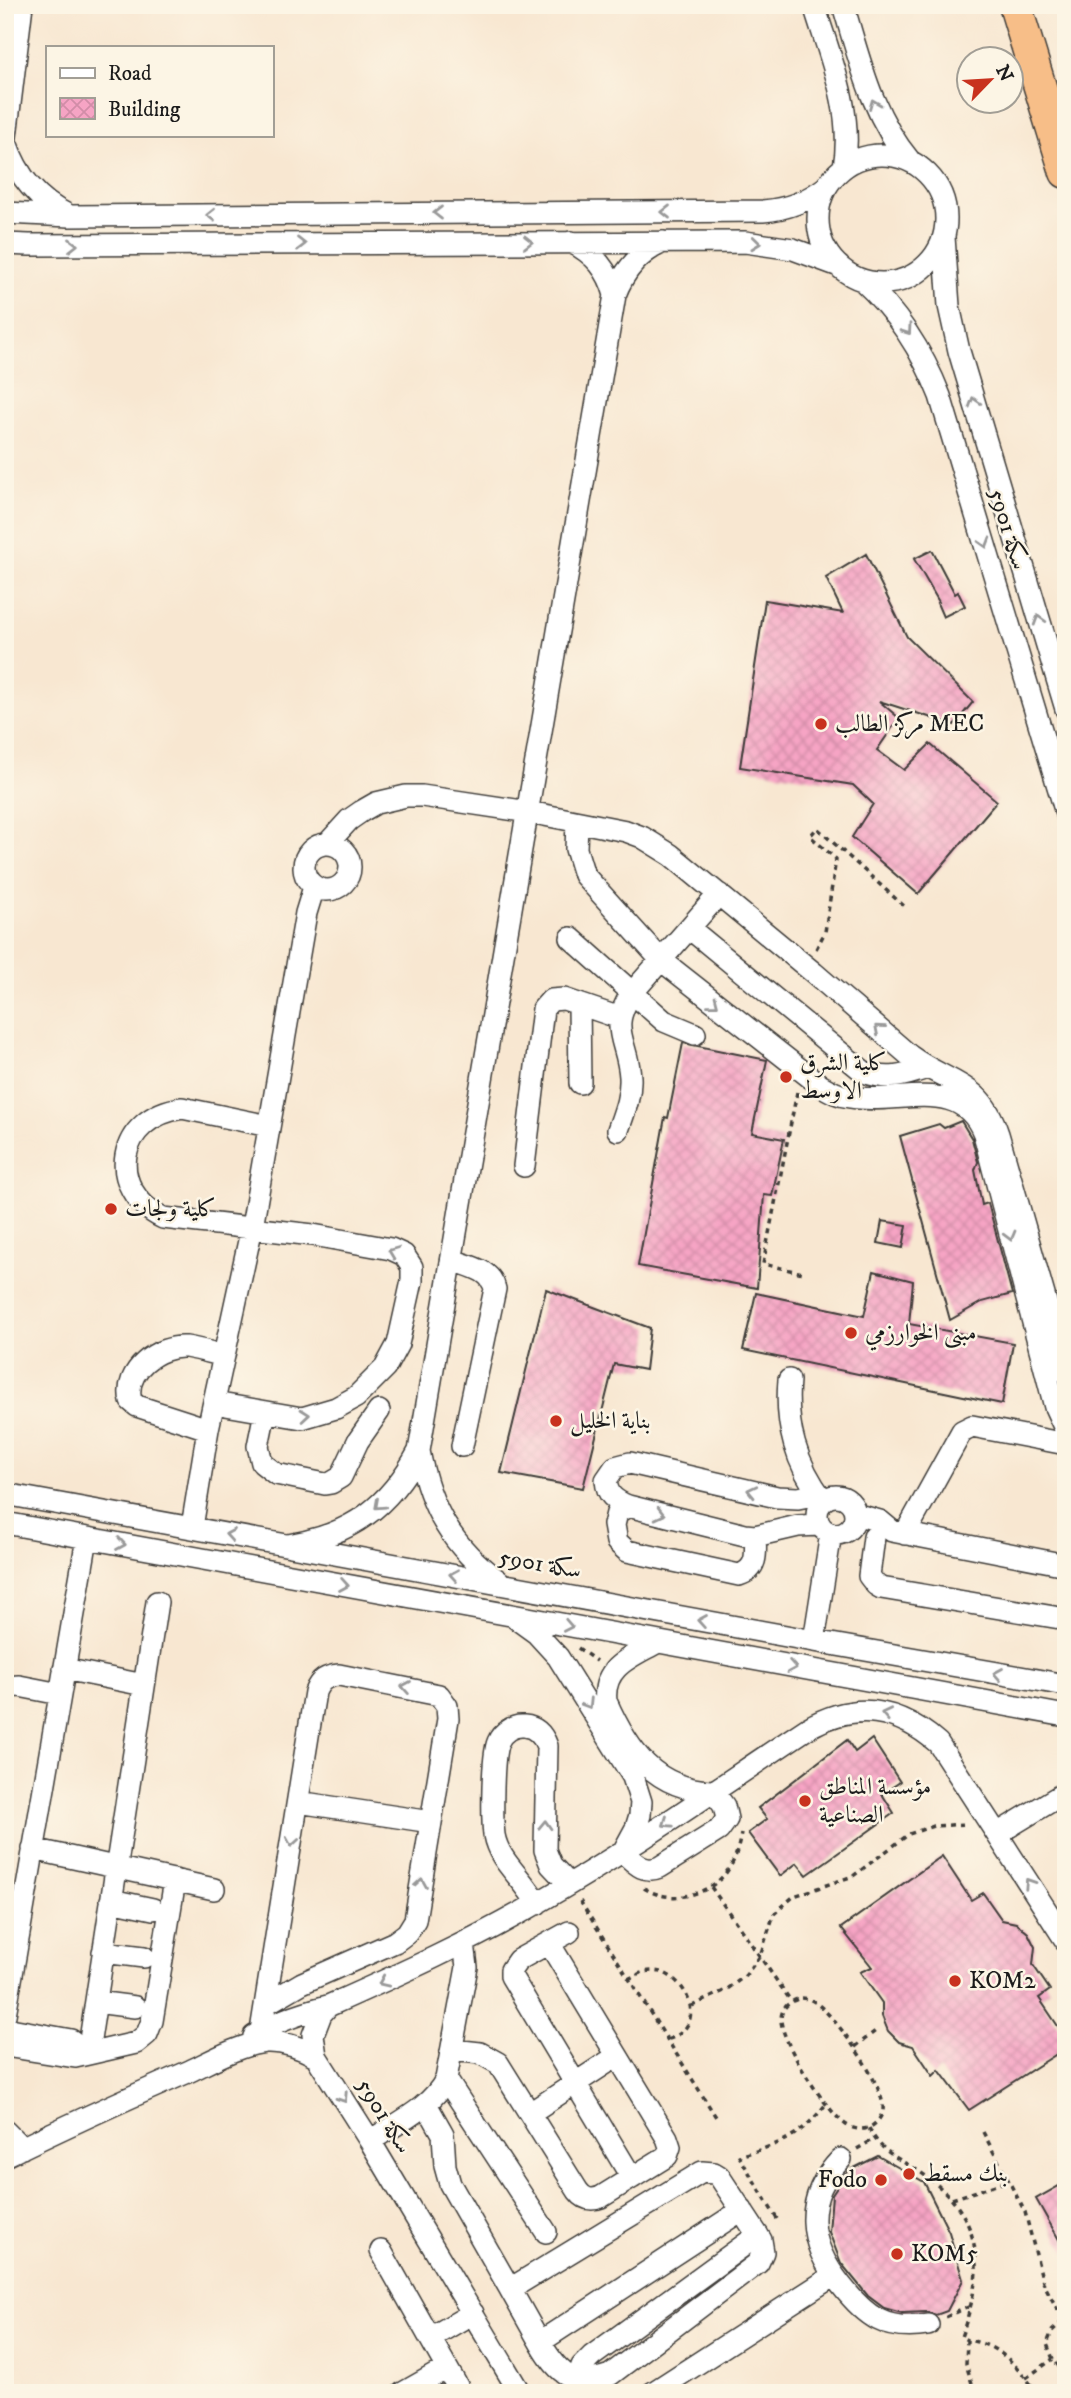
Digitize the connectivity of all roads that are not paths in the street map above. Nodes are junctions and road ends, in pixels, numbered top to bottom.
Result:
1 (22, 5) edge
2 (814, 5) edge
3 (843, 5) edge
4 (1015, 5) edge
5 (6, 143) edge
6 (910, 161) junction
7 (844, 167) junction
8 (1066, 172) edge
9 (826, 187) junction
10 (5, 213) edge
11 (70, 216) junction
12 (944, 237) junction
13 (570, 242) junction
14 (663, 242) junction
15 (5, 244) edge
16 (29, 245) junction
17 (5, 259) edge
18 (839, 266) junction
19 (862, 280) junction
20 (615, 295) junction
21 (1066, 709) edge
22 (528, 812) junction
23 (1066, 813) edge
24 (577, 822) junction
25 (328, 843) junction
26 (314, 887) junction
27 (719, 894) junction
28 (689, 928) junction
29 (571, 937) dead end
30 (660, 960) junction
31 (632, 993) junction
32 (579, 1004) junction
33 (620, 1018) junction
34 (695, 1034) dead end
35 (931, 1070) junction
36 (580, 1083) dead end
37 (931, 1097) junction
38 (269, 1126) junction
39 (618, 1130) dead end
40 (524, 1166) dead end
41 (252, 1227) junction
42 (452, 1260) junction
43 (224, 1356) junction
44 (1066, 1372) edge
45 (789, 1380) dead end
46 (214, 1403) junction
47 (379, 1411) dead end
48 (265, 1412) junction
49 (208, 1429) junction
50 (1066, 1431) edge
51 (1066, 1444) edge
52 (462, 1446) dead end
53 (419, 1451) junction
54 (5, 1494) edge
55 (821, 1497) junction
56 (628, 1506) junction
57 (5, 1523) edge
58 (839, 1525) junction
59 (192, 1527) junction
60 (891, 1534) junction
61 (755, 1536) junction
62 (87, 1538) junction
63 (288, 1545) junction
64 (1066, 1565) edge
65 (502, 1584) junction
66 (157, 1602) dead end
67 (512, 1616) junction
68 (1066, 1619) edge
69 (814, 1641) junction
70 (656, 1643) junction
71 (64, 1669) junction
72 (144, 1685) junction
73 (1066, 1685) edge
74 (5, 1687) edge
75 (5, 1694) edge
76 (59, 1701) junction
77 (1066, 1716) edge
78 (713, 1791) junction
79 (1066, 1792) edge
80 (298, 1802) junction
81 (431, 1822) junction
82 (997, 1834) junction
83 (33, 1849) junction
84 (623, 1852) junction
85 (547, 1857) junction
86 (116, 1867) junction
87 (510, 1867) junction
88 (175, 1880) junction
89 (569, 1884) junction
90 (214, 1889) dead end
91 (111, 1900) junction
92 (537, 1904) junction
93 (153, 1909) dead end
94 (569, 1932) dead end
95 (1066, 1941) edge
96 (395, 1942) junction
97 (549, 1943) junction
98 (464, 1944) junction
99 (103, 1952) junction
100 (144, 1957) dead end
101 (415, 1968) junction
102 (8, 1978) edge
103 (96, 2002) junction
104 (266, 2004) junction
105 (328, 2006) junction
106 (135, 2007) dead end
107 (5, 2015) edge
108 (5, 2028) edge
109 (261, 2031) junction
110 (5, 2046) edge
111 (243, 2048) junction
112 (453, 2050) junction
113 (88, 2053) junction
114 (316, 2056) junction
115 (617, 2056) junction
116 (446, 2079) junction
117 (575, 2083) junction
118 (426, 2104) junction
119 (530, 2113) junction
120 (475, 2124) junction
121 (5, 2131) edge
122 (370, 2141) junction
123 (444, 2143) junction
124 (14, 2152) edge
125 (841, 2159) dead end
126 (632, 2178) junction
127 (741, 2210) junction
128 (545, 2232) dead end
129 (381, 2251) dead end
130 (833, 2276) junction
131 (510, 2289) junction
132 (473, 2313) junction
133 (928, 2325) road end
134 (430, 2338) junction
135 (540, 2342) junction
136 (447, 2368) junction
137 (403, 2393) edge
138 (461, 2393) edge
139 (520, 2393) edge
140 (652, 2393) edge

1 - 5 street
2 - 7 street
6 -> 3 street
4 - 8 highway
5 - 11 street
6 - 7 street
6 - 12 street
7 - 9 street
9 -> 11 street
9 - 18 street
10 - 11 street
12 - 19 street
21 -> 12 street, سكة 5901
13 - 14 street
16 -> 13 street
13 - 20 street
14 -> 18 street
14 - 20 street
15 - 16 street
16 - 17 street
18 - 19 street
19 -> 23 street, سكة 5901
20 - 22 street
22 - 24 street
22 - 25 street
22 - 42 street
24 - 27 street
24 - 30 street
25 - 26 street
25 - 26 street
26 - 38 street
27 - 28 street
35 -> 27 street
28 - 30 street
28 - 35 street
29 - 31 street
30 - 31 street
30 -> 37 street
31 - 33 street
31 - 34 street
32 - 33 street
32 - 36 street
32 - 40 street
33 - 39 street
35 - 37 street
35 - 44 street
37 -> 50 street
38 - 41 street
38 - 41 street
41 - 43 street
48 -> 41 street
42 - 52 street
42 - 53 street
43 - 46 street
43 - 49 street
45 - 55 street
46 - 48 street
46 - 49 street
47 - 48 street
49 - 59 street
51 - 60 street
53 -> 63 street
53 - 65 street
54 - 59 street, سكة 5901
55 -> 56 street
55 - 58 street
55 - 58 street
56 -> 61 street
56 - 61 street
57 - 62 street
58 - 60 street
58 - 61 street
58 - 69 street
63 -> 59 street, سكة 5901
60 - 64 street
60 - 68 street
62 -> 67 street
62 - 71 street
65 -> 63 street, سكة 5901
69 -> 65 street, سكة 5901
66 - 72 street
67 -> 70 street
67 -> 84 street
73 -> 69 street, سكة 5901
70 -> 77 street
70 - 78 street
71 - 72 street
71 - 76 street
72 - 86 street
74 - 76 street
75 - 76 street
76 - 83 street
82 -> 78 street
78 -> 84 street
78 - 84 street
79 - 82 street
80 - 81 street
81 -> 80 street
80 -> 104 street
96 -> 81 street
95 -> 82 street
83 - 86 street
83 - 102 street
84 - 89 street
85 - 87 street
85 -> 87 street
85 - 89 street
86 - 88 street
86 - 91 street
87 - 92 street
88 - 90 street
88 - 113 street
89 - 92 street
91 - 93 street
91 - 99 street
92 - 98 street
94 - 97 street
96 - 101 street
96 - 104 street
97 - 115 street
97 - 117 street
98 - 101 street
98 - 112 street
99 - 100 street
99 - 103 street
101 -> 105 street
102 - 107 street
103 - 106 street
103 - 113 street
104 - 109 street
105 - 109 street
105 - 114 street
108 - 113 street
109 - 111 street
110 - 113 street
111 - 114 street
111 - 124 street
112 - 116 street
112 - 119 street
114 -> 122 street, سكة 5901
115 - 117 street
115 - 126 street
116 - 118 street
116 - 120 street
117 - 119 street
117 - 126 street
118 - 122 street
118 - 123 street
119 - 126 street
120 - 123 street
120 - 128 street
121 - 124 street
122 - 132 street, سكة 5901
123 - 131 street
125 - 130 street
127 - 131 street
127 - 135 street
127 - 135 street
129 - 134 street
130 - 133 street
130 - 140 street
131 - 135 street
132 - 134 street
132 - 139 street, سكة 5901
134 - 136 street
136 - 137 street
136 - 138 street

